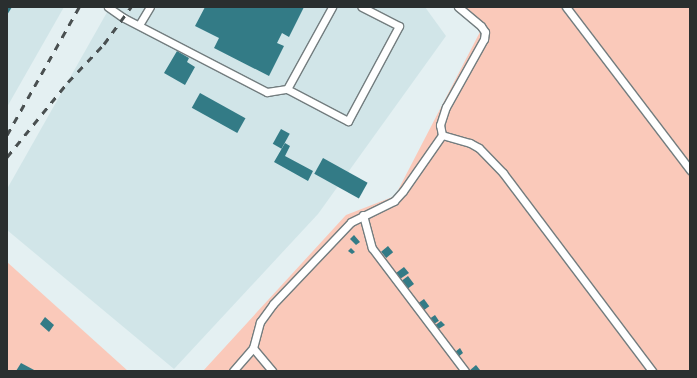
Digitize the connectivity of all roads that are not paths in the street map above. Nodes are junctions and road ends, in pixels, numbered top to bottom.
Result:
1 (108, 7) edge
2 (150, 7) edge
3 (332, 7) edge
4 (362, 7) edge
5 (458, 7) edge
6 (566, 7) edge
7 (139, 25) junction
8 (287, 89) junction
9 (442, 135) junction
10 (690, 170) edge
11 (363, 215) junction
12 (253, 348) junction
13 (233, 371) edge
14 (272, 371) edge
15 (465, 371) edge
16 (652, 371) edge

1 - 7 lane
2 - 7 lane
3 - 8 lane
4 - 8 lane
5 - 9 lane
6 - 10 lane
7 - 8 lane
9 - 11 lane
9 - 16 lane
11 - 12 lane
11 - 15 lane
12 - 13 lane
12 - 14 lane

